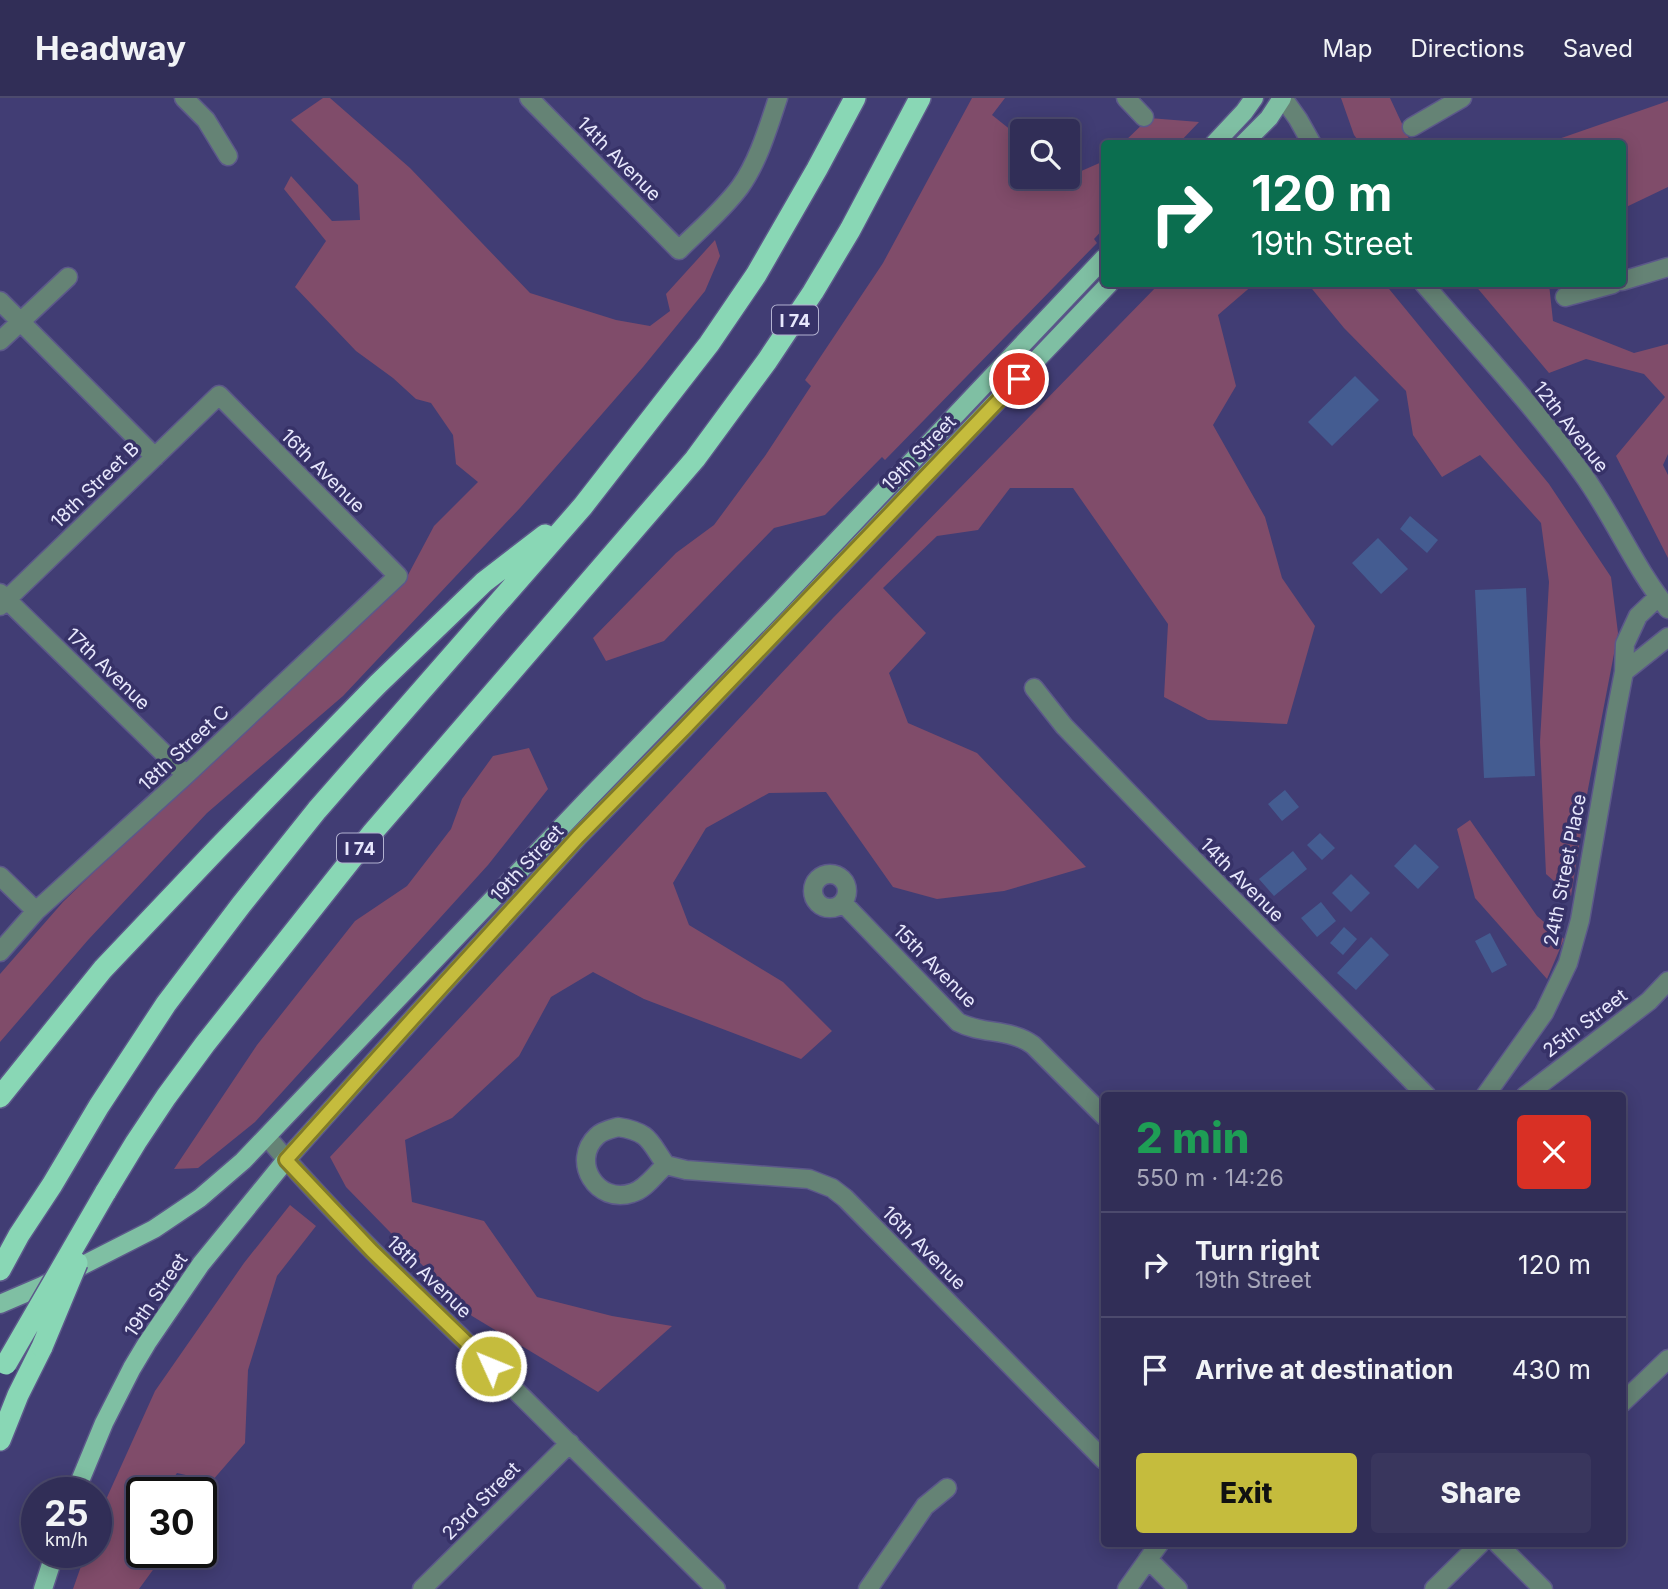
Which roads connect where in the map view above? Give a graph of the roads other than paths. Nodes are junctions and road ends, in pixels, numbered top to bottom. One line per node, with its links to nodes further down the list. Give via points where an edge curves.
1 (184, 98): 17 (street, via 206,120)
2 (529, 98): 3 (street, 14th Avenue, via 679,250 740,187)
3 (778, 98)
4 (855, 98): 31 (highway, via 756,275 702,354)
5 (920, 98): 52 (highway, I 74, via 813,292 695,459 373,832 197,1055)
6 (1126, 98): 11 (street)
7 (1254, 98): 14 (main road)
8 (1282, 98): 12 (street); 15 (main road)
9 (1294, 98): 12 (street)
10 (1462, 98): 13 (street)
11 (1144, 117)
12 (1298, 119): 16 (street)
13 (1412, 127)
14 (1218, 140)
15 (1248, 140)
16 (1310, 140)
17 (228, 156)
18 (1101, 261): 49 (main road, 19th Street)
19 (1668, 267): 21 (street)
20 (68, 277): 27 (street)
21 (1626, 280)
22 (1106, 287): 50 (main road, 19th Street, via 578,837)
23 (1427, 287): 34 (street, 12th Avenue, via 1561,444)
24 (1603, 287): 25 (street)
25 (1565, 298)
26 (0, 301): 27 (street)
27 (21, 322): 28 (street); 30 (street)
28 (0, 341)
29 (219, 394): 30 (street, 18th Street B); 32 (street, 16th Avenue)
30 (155, 457): 33 (street, 18th Street B)
31 (583, 506): 47 (highway, via 484,582 377,684 103,969); 53 (highway, via 317,810 241,905 166,1004)
32 (398, 576): 38 (street, 18th Street C)
33 (2, 600): 38 (street, 17th Avenue)
34 (1663, 603): 36 (street, 24th Street Place, via 1638,616 1625,644)
35 (1668, 637): 36 (street)
36 (1624, 672): 45 (street, 24th Street Place, via 1580,920 1568,963 1544,1013)
37 (1034, 688): 44 (street, 14th Avenue, via 1064,726)
38 (186, 775): 41 (street, 18th Street C)
39 (0, 876): 41 (street)
40 (843, 902): 48 (street, 15th Avenue, via 958,1022 1024,1038)
41 (36, 911): 42 (street, 18th Street C)
42 (0, 952)
43 (1668, 981): 46 (street, 25th Street, via 1649,1001)
44 (1423, 1092)
45 (1488, 1092)
46 (1529, 1092)
47 (0, 1097)
48 (1101, 1113)
49 (267, 1137): 50 (street, 18th Avenue); 54 (main road, 19th Street, via 225,1179 176,1216)
50 (286, 1160): 59 (street, 18th Avenue, via 372,1251); 61 (main road, 19th Street, via 201,1264 147,1343 104,1423)
51 (666, 1165): 51 (street, via 652,1142 618,1127 597,1136 588,1150 587,1175 598,1188 622,1195 647,1185); 60 (street, 16th Avenue, via 809,1179 832,1188)
52 (106, 1193): 56 (highway, I 74, bridge); 58 (highway, bridge)
53 (0, 1270)
54 (0, 1304)
55 (1668, 1359): 57 (street)
56 (3, 1370)
57 (1626, 1399)
58 (0, 1440)
59 (570, 1443): 68 (street, 23rd Street); 69 (street, 18th Avenue)
60 (1101, 1457)
61 (82, 1477)
62 (947, 1488): 70 (street, via 925,1506)
63 (1477, 1547): 73 (street)
64 (1501, 1547): 74 (street)
65 (1153, 1551): 71 (street); 72 (street)
66 (50, 1568): 67 (main road)
67 (43, 1589)
68 (422, 1589)
69 (716, 1589)
70 (867, 1589)
71 (1127, 1589)
72 (1178, 1589)
73 (1434, 1589)
74 (1543, 1589)

